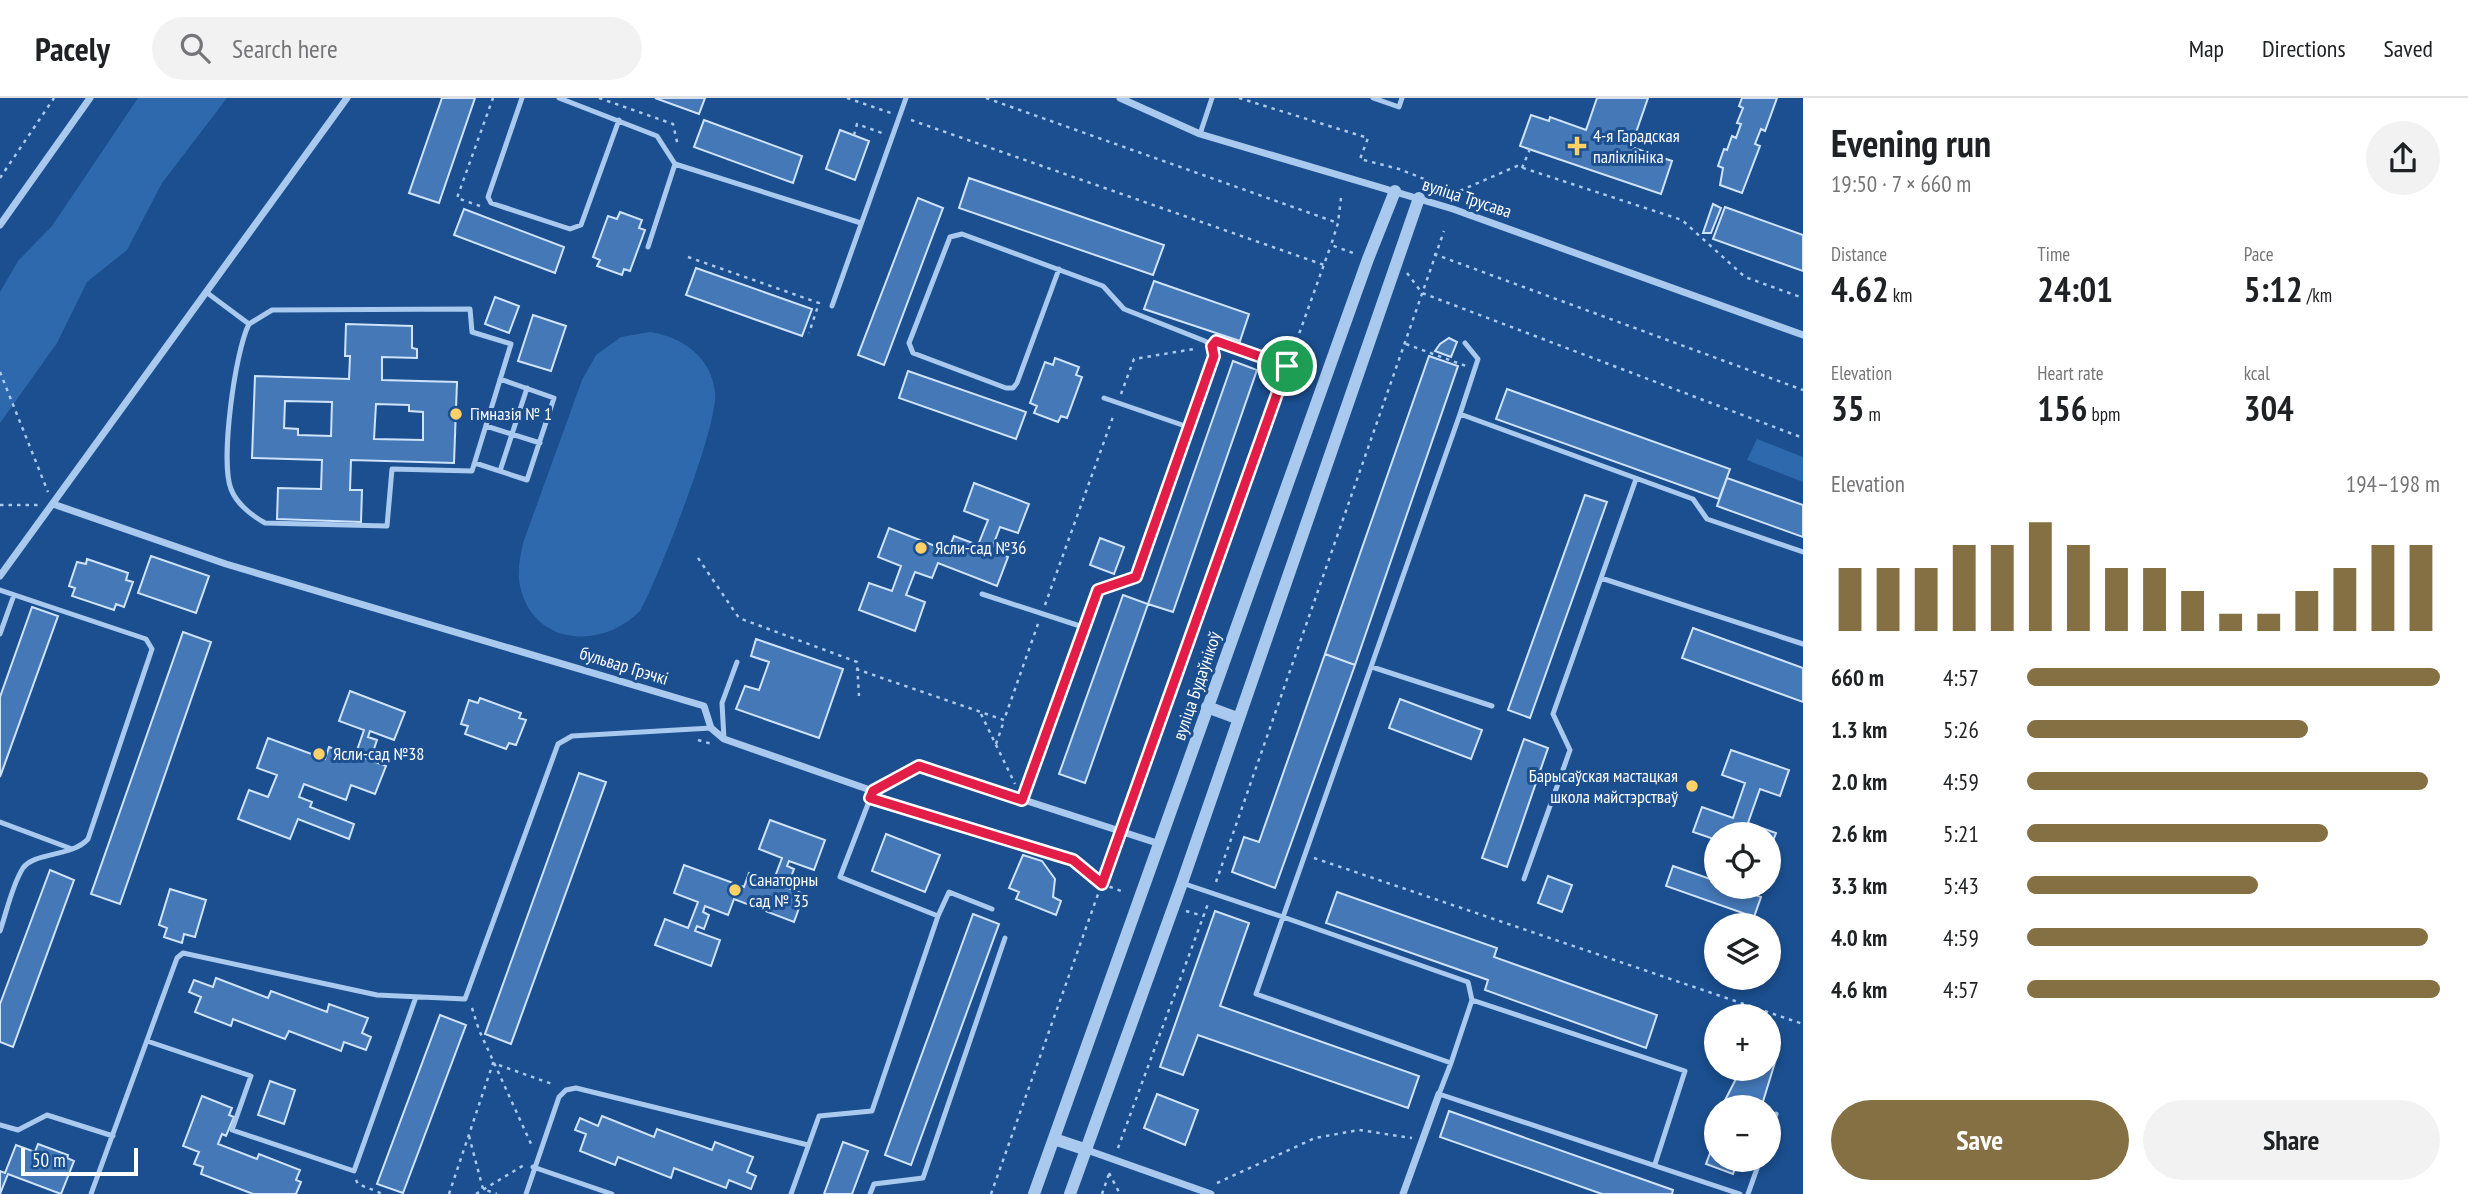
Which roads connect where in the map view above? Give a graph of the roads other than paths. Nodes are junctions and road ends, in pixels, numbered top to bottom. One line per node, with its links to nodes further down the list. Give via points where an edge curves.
1 (90, 98): 16 (street)
2 (347, 98): 19 (street)
3 (522, 98): 10 (lane, via 488,197 491,203 570,229 581,225)
4 (559, 98): 10 (lane)
5 (906, 98): 15 (lane)
6 (1120, 98): 11 (street, вуліца Трусава)
7 (1212, 98): 11 (lane)
8 (1373, 98): 9 (lane, via 1399,107)
9 (1402, 98)
10 (619, 120): 12 (lane, via 657,136)
11 (1200, 134): 13 (street, вуліца Трусава)
12 (675, 164): 15 (lane); 17 (lane)
13 (1395, 191): 14 (street, вуліца Трусава); 48 (street, вуліца Будаўнікоў)
14 (1419, 198): 22 (street, вуліца Трусава); 49 (street)
15 (861, 223): 20 (lane)
16 (0, 225)
17 (648, 247)
18 (1059, 269): 18 (lane, via 955,234 950,237 910,349 1013,388); 29 (lane, via 1103,286 1124,309 1212,346 1214,356)
19 (206, 292): 21 (lane); 35 (street)
20 (832, 306)
21 (249, 324): 24 (lane, via 272,310 470,309 472,332 511,344); 32 (lane, via 241,340 228,443 230,489 248,513 265,523 387,526 392,469 472,471)
22 (1803, 335)
23 (1465, 343): 27 (lane, via 1478,359)
24 (500, 379): 25 (lane); 28 (lane)
25 (527, 388): 30 (lane); 31 (lane, via 554,398)
26 (1104, 398): 29 (lane)
27 (1460, 414): 34 (lane); 46 (lane)
28 (486, 426): 30 (lane); 32 (lane)
29 (1188, 427): 42 (lane, via 1136,577 1098,590)
30 (513, 433): 31 (lane); 33 (lane)
31 (540, 443): 33 (lane, via 527,480)
32 (475, 463): 33 (lane)
33 (500, 471)
34 (1636, 479): 36 (lane, via 1693,499 1707,519); 38 (lane)
35 (53, 504): 37 (street); 50 (street, бульвар Грэчкі, via 226,564 705,706)
36 (1803, 552)
37 (0, 576)
38 (1601, 578): 44 (lane); 57 (lane, via 1553,715 1570,750)
39 (0, 590): 41 (lane)
40 (982, 594): 42 (lane)
41 (15, 595): 43 (lane); 56 (lane, via 151,643 88,839)
42 (1083, 627): 53 (lane)
43 (0, 634)
44 (1803, 644)
45 (737, 662): 51 (lane, via 722,703)
46 (1372, 667): 47 (lane); 61 (lane)
47 (1492, 706)
48 (1207, 707): 49 (street); 55 (street, вуліца Будаўнікоў)
49 (1237, 718): 58 (street)
50 (711, 728): 51 (street, бульвар Грэчкі); 64 (lane, via 572,736 558,744 468,995 458,1000)
51 (724, 739): 52 (street, бульвар Грэчкі)
52 (871, 795): 53 (street, via 919,766); 60 (lane, via 840,877)
53 (1022, 800): 55 (street)
54 (0, 822): 56 (lane)
55 (1161, 845): 71 (street, вуліца Будаўнікоў)
56 (75, 850): 62 (lane, via 24,867)
57 (1524, 879)
58 (1182, 883): 61 (lane); 73 (street)
59 (992, 908): 60 (lane, via 949,892)
60 (938, 916): 72 (lane, via 872,1111 819,1116)
61 (1283, 917): 65 (lane, via 1468,982); 67 (lane, via 1256,994)
62 (0, 931)
63 (1005, 938): 81 (lane, via 923,1178 874,1184)
64 (416, 997): 66 (lane, via 377,995 183,953 177,958); 66 (lane, via 354,1171 232,1130 251,1076)
65 (1472, 1000): 67 (lane); 74 (lane, via 1685,1071)
66 (147, 1041): 70 (lane)
67 (1451, 1063): 68 (lane)
68 (1439, 1094): 74 (lane); 85 (street)
69 (0, 1125): 70 (lane, via 18,1130 47,1115)
70 (113, 1136): 77 (lane)
71 (1054, 1139): 73 (street); 82 (street, вуліца Будаўнікоў)
72 (808, 1145): 75 (lane, via 576,1088 559,1097); 80 (lane)
73 (1087, 1150): 83 (street); 84 (street)
74 (1655, 1164): 86 (lane)
75 (533, 1167): 78 (lane); 79 (lane)
76 (1756, 1172): 87 (lane)
77 (91, 1194)
78 (526, 1194)
79 (612, 1194)
80 (791, 1194)
81 (870, 1194)
82 (1034, 1194)
83 (1070, 1194)
84 (1211, 1194)
85 (1403, 1194)
86 (1740, 1194)
87 (1748, 1194)

